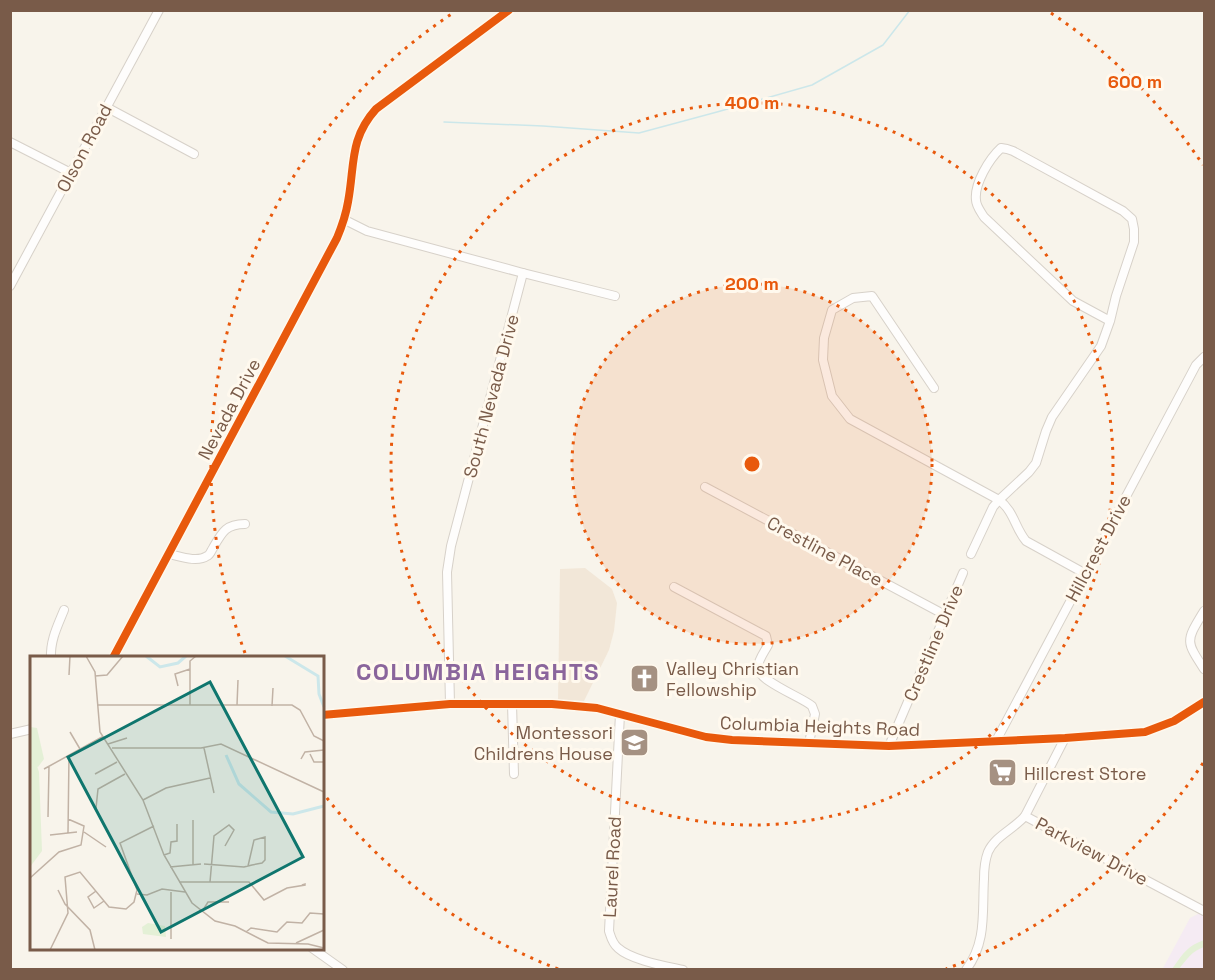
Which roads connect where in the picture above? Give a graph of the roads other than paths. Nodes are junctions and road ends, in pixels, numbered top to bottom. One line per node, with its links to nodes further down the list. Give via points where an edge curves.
1 (159, 10): 3 (street, Olson Road)
2 (509, 10): 7 (street, Nevada Drive, via 368,118 354,148)
3 (106, 107): 5 (street); 6 (street, Olson Road)
4 (10, 142): 6 (street)
5 (194, 154)
6 (71, 173): 9 (street, Olson Road)
7 (345, 220): 8 (street, via 367,231); 17 (street, Nevada Drive)
8 (523, 273): 10 (street); 29 (street, South Nevada Drive, via 451,546 447,572)
9 (10, 286)
10 (615, 296)
11 (1110, 321): 11 (street, via 1134,242 1132,219 1007,148 1000,148 976,190 976,202 984,217 1073,301); 15 (street, via 1101,346 1052,417 1036,463)
12 (1204, 357): 20 (street, Hillcrest Drive, via 1196,365)
13 (934, 388): 15 (street, via 872,296 853,298 832,310 823,360 832,396 850,420)
14 (705, 487): 24 (street, Crestline Place)
15 (999, 500): 18 (street); 20 (street, via 1012,514 1026,541)
16 (245, 525): 17 (street, via 233,524 225,530 209,556 200,559)
17 (169, 554): 26 (street, Nevada Drive)
18 (971, 554)
19 (963, 573): 24 (street, Crestline Drive)
20 (1084, 573): 36 (street, Hillcrest Drive)
21 (674, 587): 37 (street, via 766,636 768,645 759,673 812,706)
22 (64, 610): 25 (street, via 54,633)
23 (1204, 611): 27 (street, via 1190,641)
24 (945, 615): 38 (street, Crestline Drive)
25 (51, 656)
26 (114, 656)
27 (1204, 669)
28 (1204, 702): 35 (street, Columbia Heights Road, via 1174,721 1145,732)
29 (450, 704): 30 (street, Columbia Heights Road); 32 (street, Columbia Heights Road)
30 (512, 704): 31 (street, Columbia Heights Road, via 581,706); 39 (street)
31 (620, 714): 37 (street, Columbia Heights Road, via 706,737); 44 (street, Laurel Road, via 611,940 626,954)
32 (324, 715)
33 (30, 729): 34 (street)
34 (10, 734)
35 (1065, 738): 36 (street, Columbia Heights Road); 40 (street, Parkview Drive)
36 (996, 741): 38 (street, Columbia Heights Road)
37 (809, 743): 38 (street, Columbia Heights Road)
38 (890, 746)
39 (514, 774)
40 (1025, 816): 41 (street, Parkview Drive); 45 (street, via 988,853 981,938)
41 (1204, 910)
42 (315, 950): 43 (street)
43 (343, 969)
44 (683, 969)
45 (966, 969)

